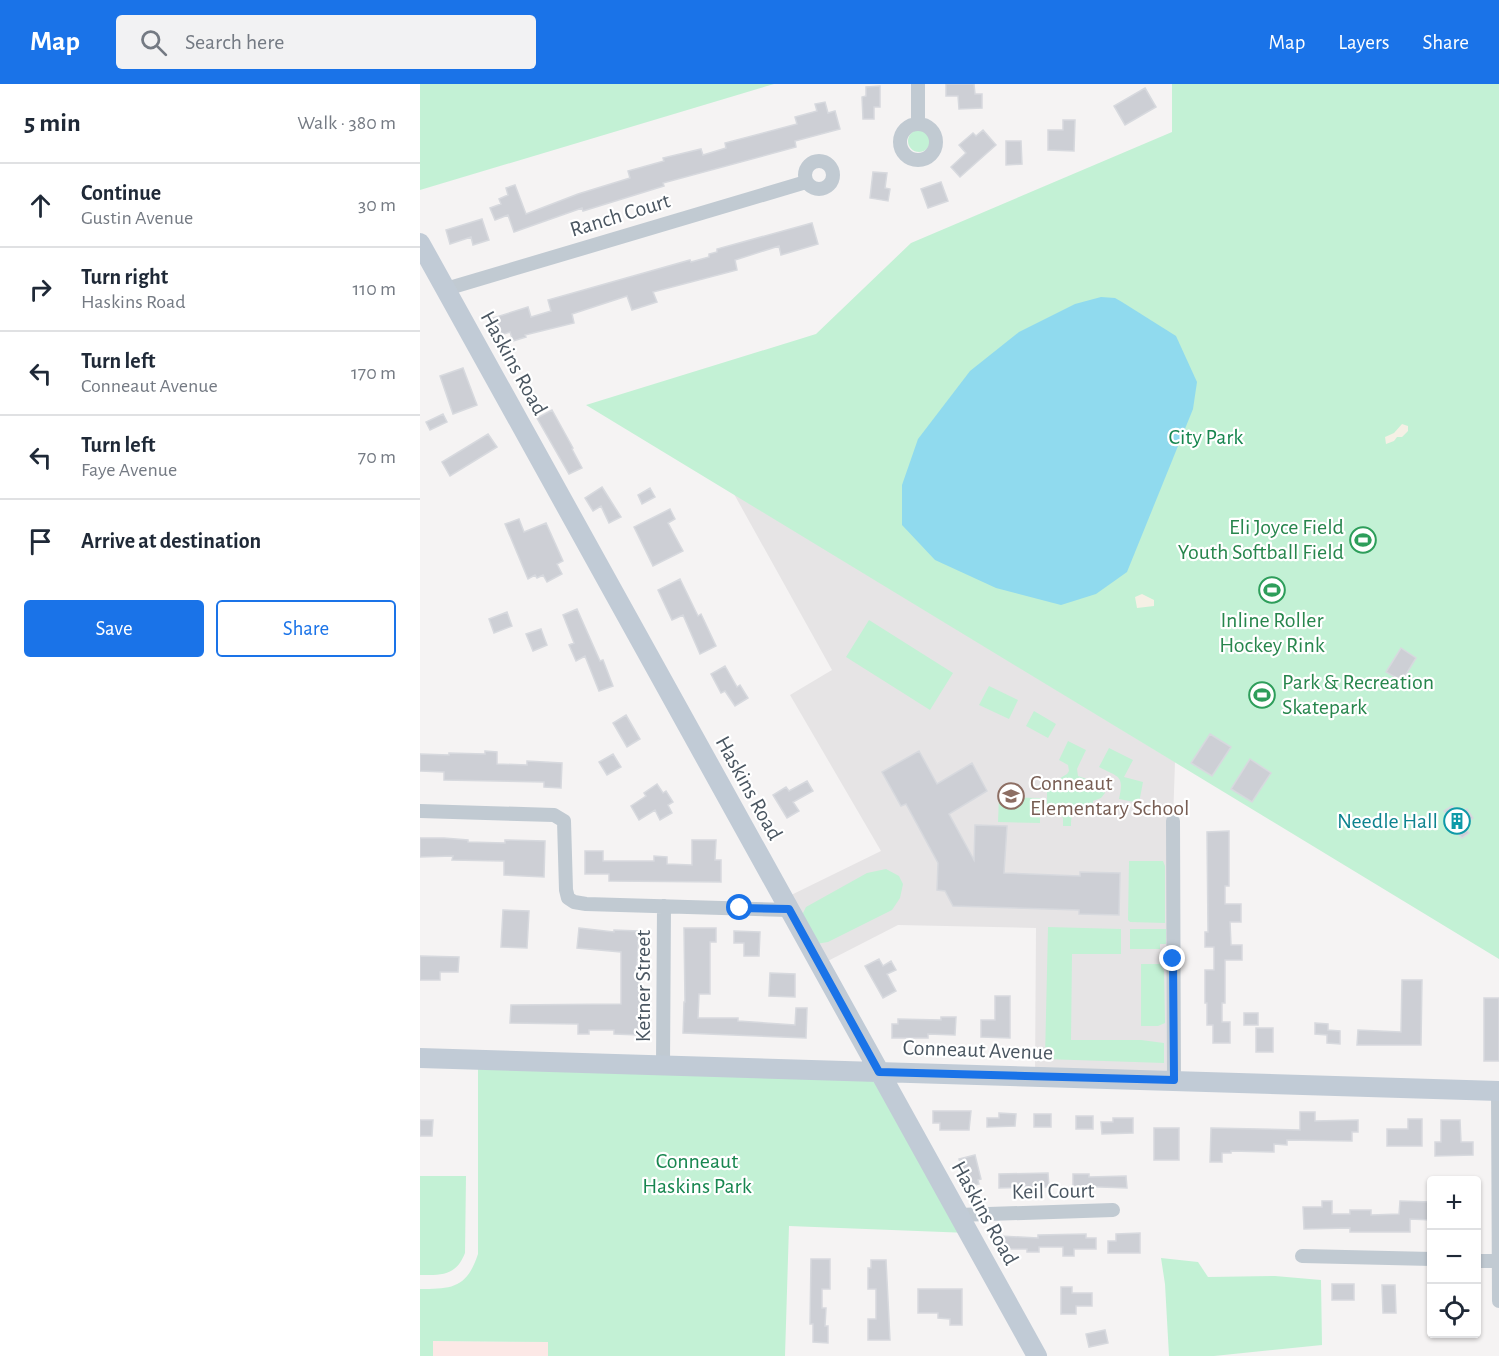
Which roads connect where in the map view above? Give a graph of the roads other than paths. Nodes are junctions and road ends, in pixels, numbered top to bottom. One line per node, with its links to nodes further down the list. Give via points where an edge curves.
1 (918, 84): 2 (street)
2 (918, 123)
3 (806, 182): 5 (street, Ranch Court)
4 (420, 243): 5 (main road, Haskins Road)
5 (446, 289): 9 (main road, Haskins Road)
6 (420, 811): 8 (street, via 554,815 564,821 568,898 586,904)
7 (1173, 821): 13 (street)
8 (664, 906): 9 (street); 11 (street, Ketner Street)
9 (789, 909): 12 (main road, Haskins Road)
10 (420, 1058): 11 (main road, Conneaut Avenue)
11 (663, 1065): 12 (main road, Conneaut Avenue)
12 (879, 1072): 13 (main road, Conneaut Avenue); 16 (main road, Haskins Road)
13 (1174, 1080): 14 (main road, Conneaut Avenue)
14 (1498, 1091): 20 (street)
15 (1113, 1210): 16 (street, Keil Court)
16 (958, 1215): 22 (main road, Haskins Road)
17 (1302, 1256): 18 (street)
18 (1427, 1260)
19 (1481, 1261): 20 (street)
20 (1499, 1261): 21 (street)
21 (1499, 1301)
22 (1037, 1356)

